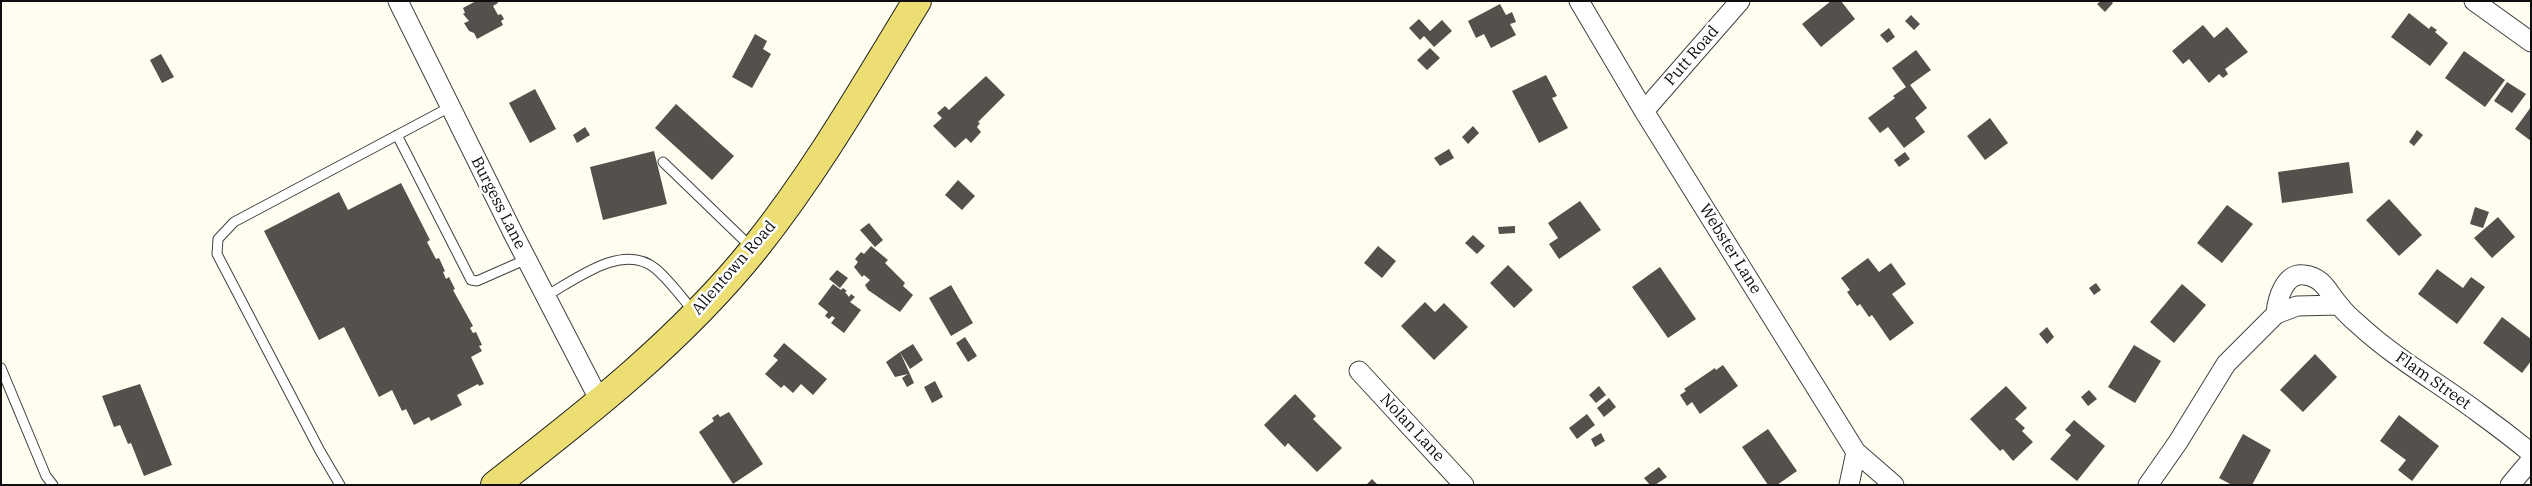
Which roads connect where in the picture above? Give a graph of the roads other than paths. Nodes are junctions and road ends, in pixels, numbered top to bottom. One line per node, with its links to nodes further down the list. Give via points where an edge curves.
1 (398, 1): 7 (street, Burgess Lane)
2 (917, 1): 11 (main road, Allentown Road, via 842,127)
3 (1579, 1): 8 (street, Webster Lane)
4 (1740, 1): 8 (street, Putt Road)
5 (2474, 1): 6 (street)
6 (2531, 42)
7 (450, 107): 9 (lane); 12 (street, Burgess Lane)
8 (1644, 111): 20 (street, Webster Lane)
9 (397, 135): 12 (lane, via 471,280 477,281); 24 (lane, via 234,222 218,239 217,254)
10 (664, 162): 11 (lane)
11 (754, 249): 15 (main road, Allentown Road)
12 (526, 259): 13 (street, Burgess Lane)
13 (546, 296): 15 (lane, via 599,266 636,259 655,268); 19 (street, Burgess Lane)
14 (2339, 305): 16 (street, via 2297,306); 16 (street, Flam Street, via 2323,282 2301,274 2283,288); 21 (street, Flam Street, via 2390,351 2479,412)
15 (695, 313): 19 (main road, Allentown Road)
16 (2276, 314): 29 (street, via 2226,364)
17 (1, 368): 23 (lane)
18 (1359, 371): 26 (street, Nolan Lane)
19 (601, 403): 25 (main road, Allentown Road)
20 (1856, 452): 27 (street); 28 (street, Webster Lane)
21 (2531, 453)
22 (2531, 460): 30 (street)
23 (52, 485)
24 (340, 485)
25 (495, 485)
26 (1464, 485)
27 (1849, 485)
28 (1894, 485)
29 (2148, 485)
30 (2510, 485)

